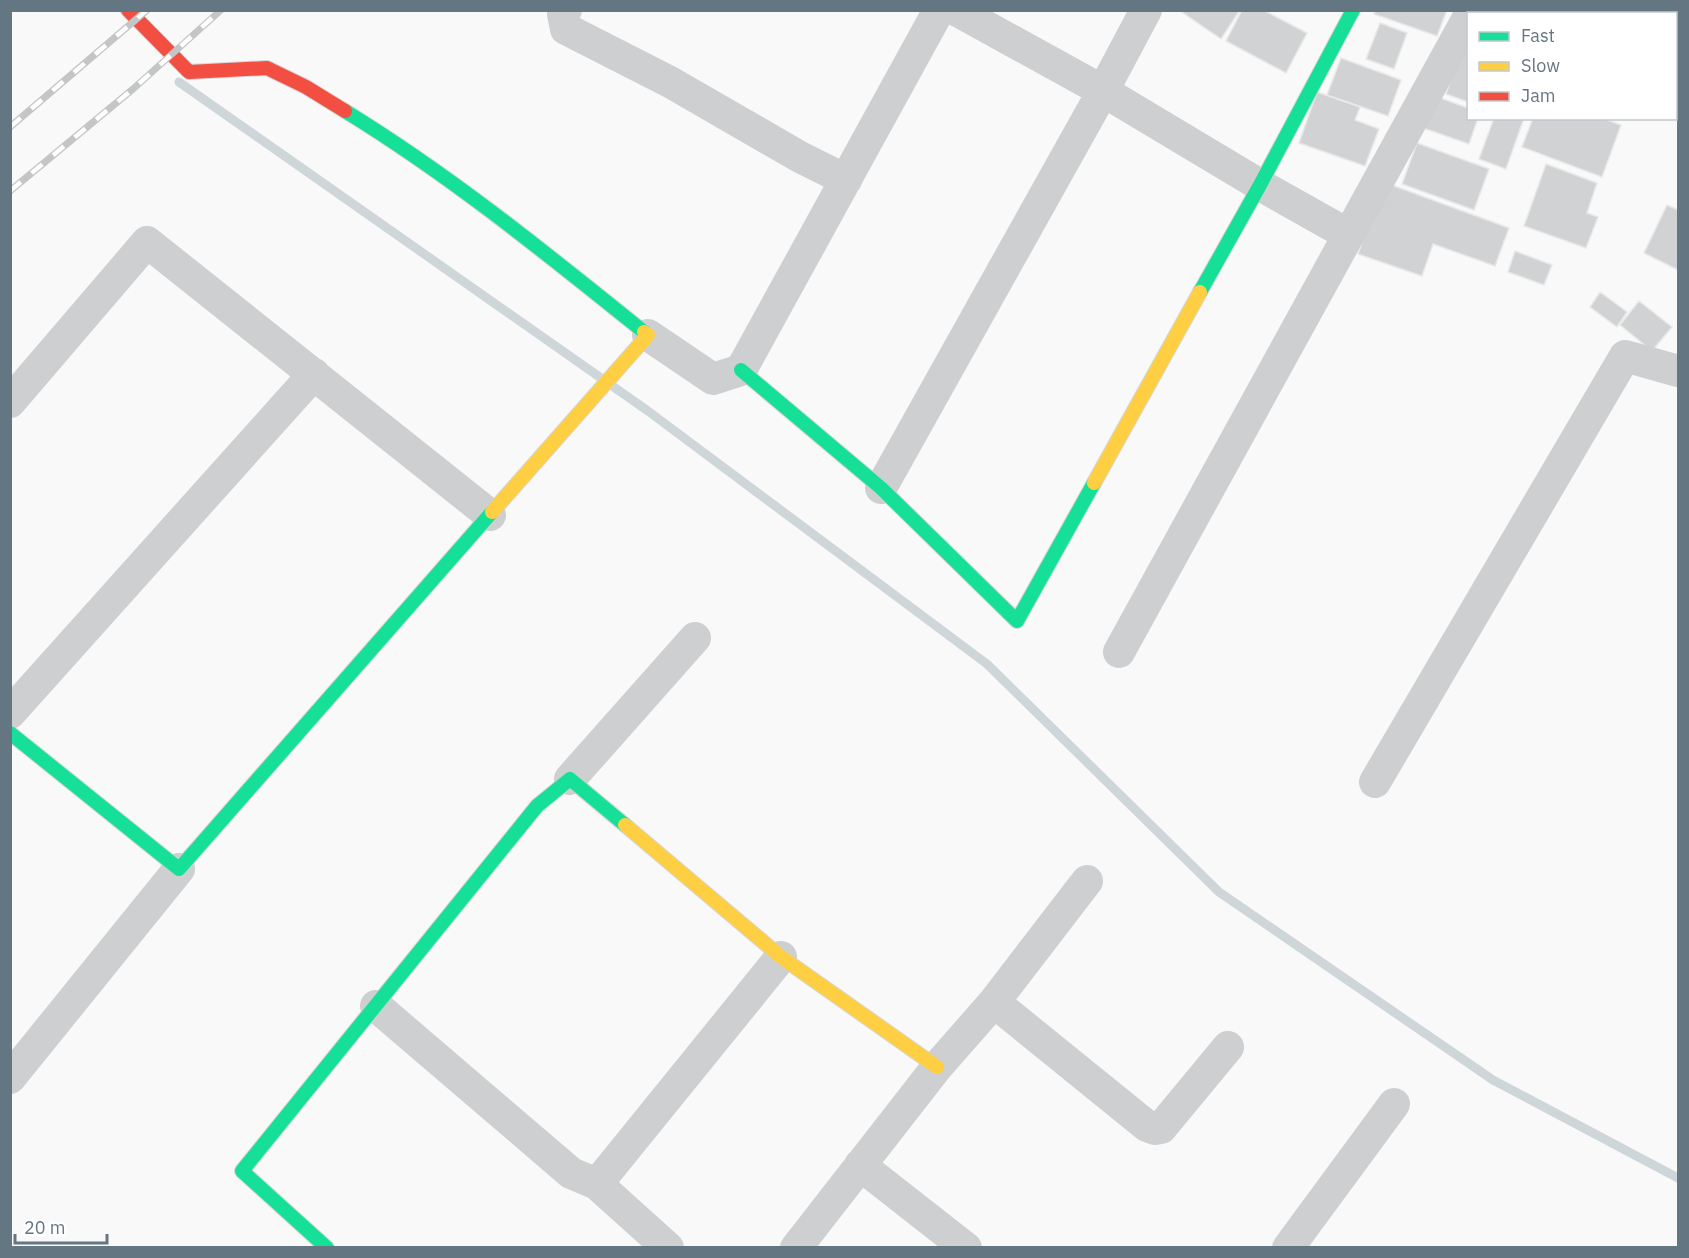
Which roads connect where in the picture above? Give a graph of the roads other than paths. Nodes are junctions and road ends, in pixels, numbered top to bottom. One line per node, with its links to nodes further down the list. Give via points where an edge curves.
1 (128, 10): 12 (street, via 189,72 267,68 383,134 489,208)
2 (566, 10): 9 (street, via 563,14 567,29)
3 (939, 10): 9 (street)
4 (956, 10): 8 (street)
5 (1146, 10): 8 (street)
6 (1353, 10): 10 (street)
7 (1467, 20): 11 (street)
8 (1103, 92): 10 (street); 17 (street)
9 (846, 180): 13 (street)
10 (1260, 185): 11 (street); 17 (street, via 1017,621)
11 (1349, 235): 20 (street)
12 (648, 335): 13 (street, via 713,379); 18 (street)
13 (741, 370): 17 (street)
14 (1678, 371): 24 (street, via 1625,356)
15 (314, 374): 16 (street, via 147,242); 18 (street); 21 (street)
16 (10, 402)
17 (881, 488)
18 (490, 515): 25 (street)
19 (696, 638): 23 (street)
20 (1119, 652)
21 (10, 714)
22 (10, 733): 25 (street)
23 (570, 779): 27 (street); 29 (street, via 537,806)
24 (1375, 782)
25 (179, 869): 32 (street)
26 (1088, 881): 28 (street)
27 (781, 957): 31 (street); 35 (street)
28 (993, 1002): 30 (street, via 1146,1126 1155,1129 1161,1128); 31 (street)
29 (376, 1006): 35 (street, via 571,1173); 36 (street, via 242,1171)
30 (1228, 1047)
31 (937, 1066): 34 (street)
32 (10, 1078)
33 (1394, 1104): 40 (street)
34 (860, 1165): 38 (street); 39 (street)
35 (597, 1184): 37 (street)
36 (327, 1248)
37 (668, 1248)
38 (796, 1248)
39 (966, 1248)
40 (1288, 1248)

